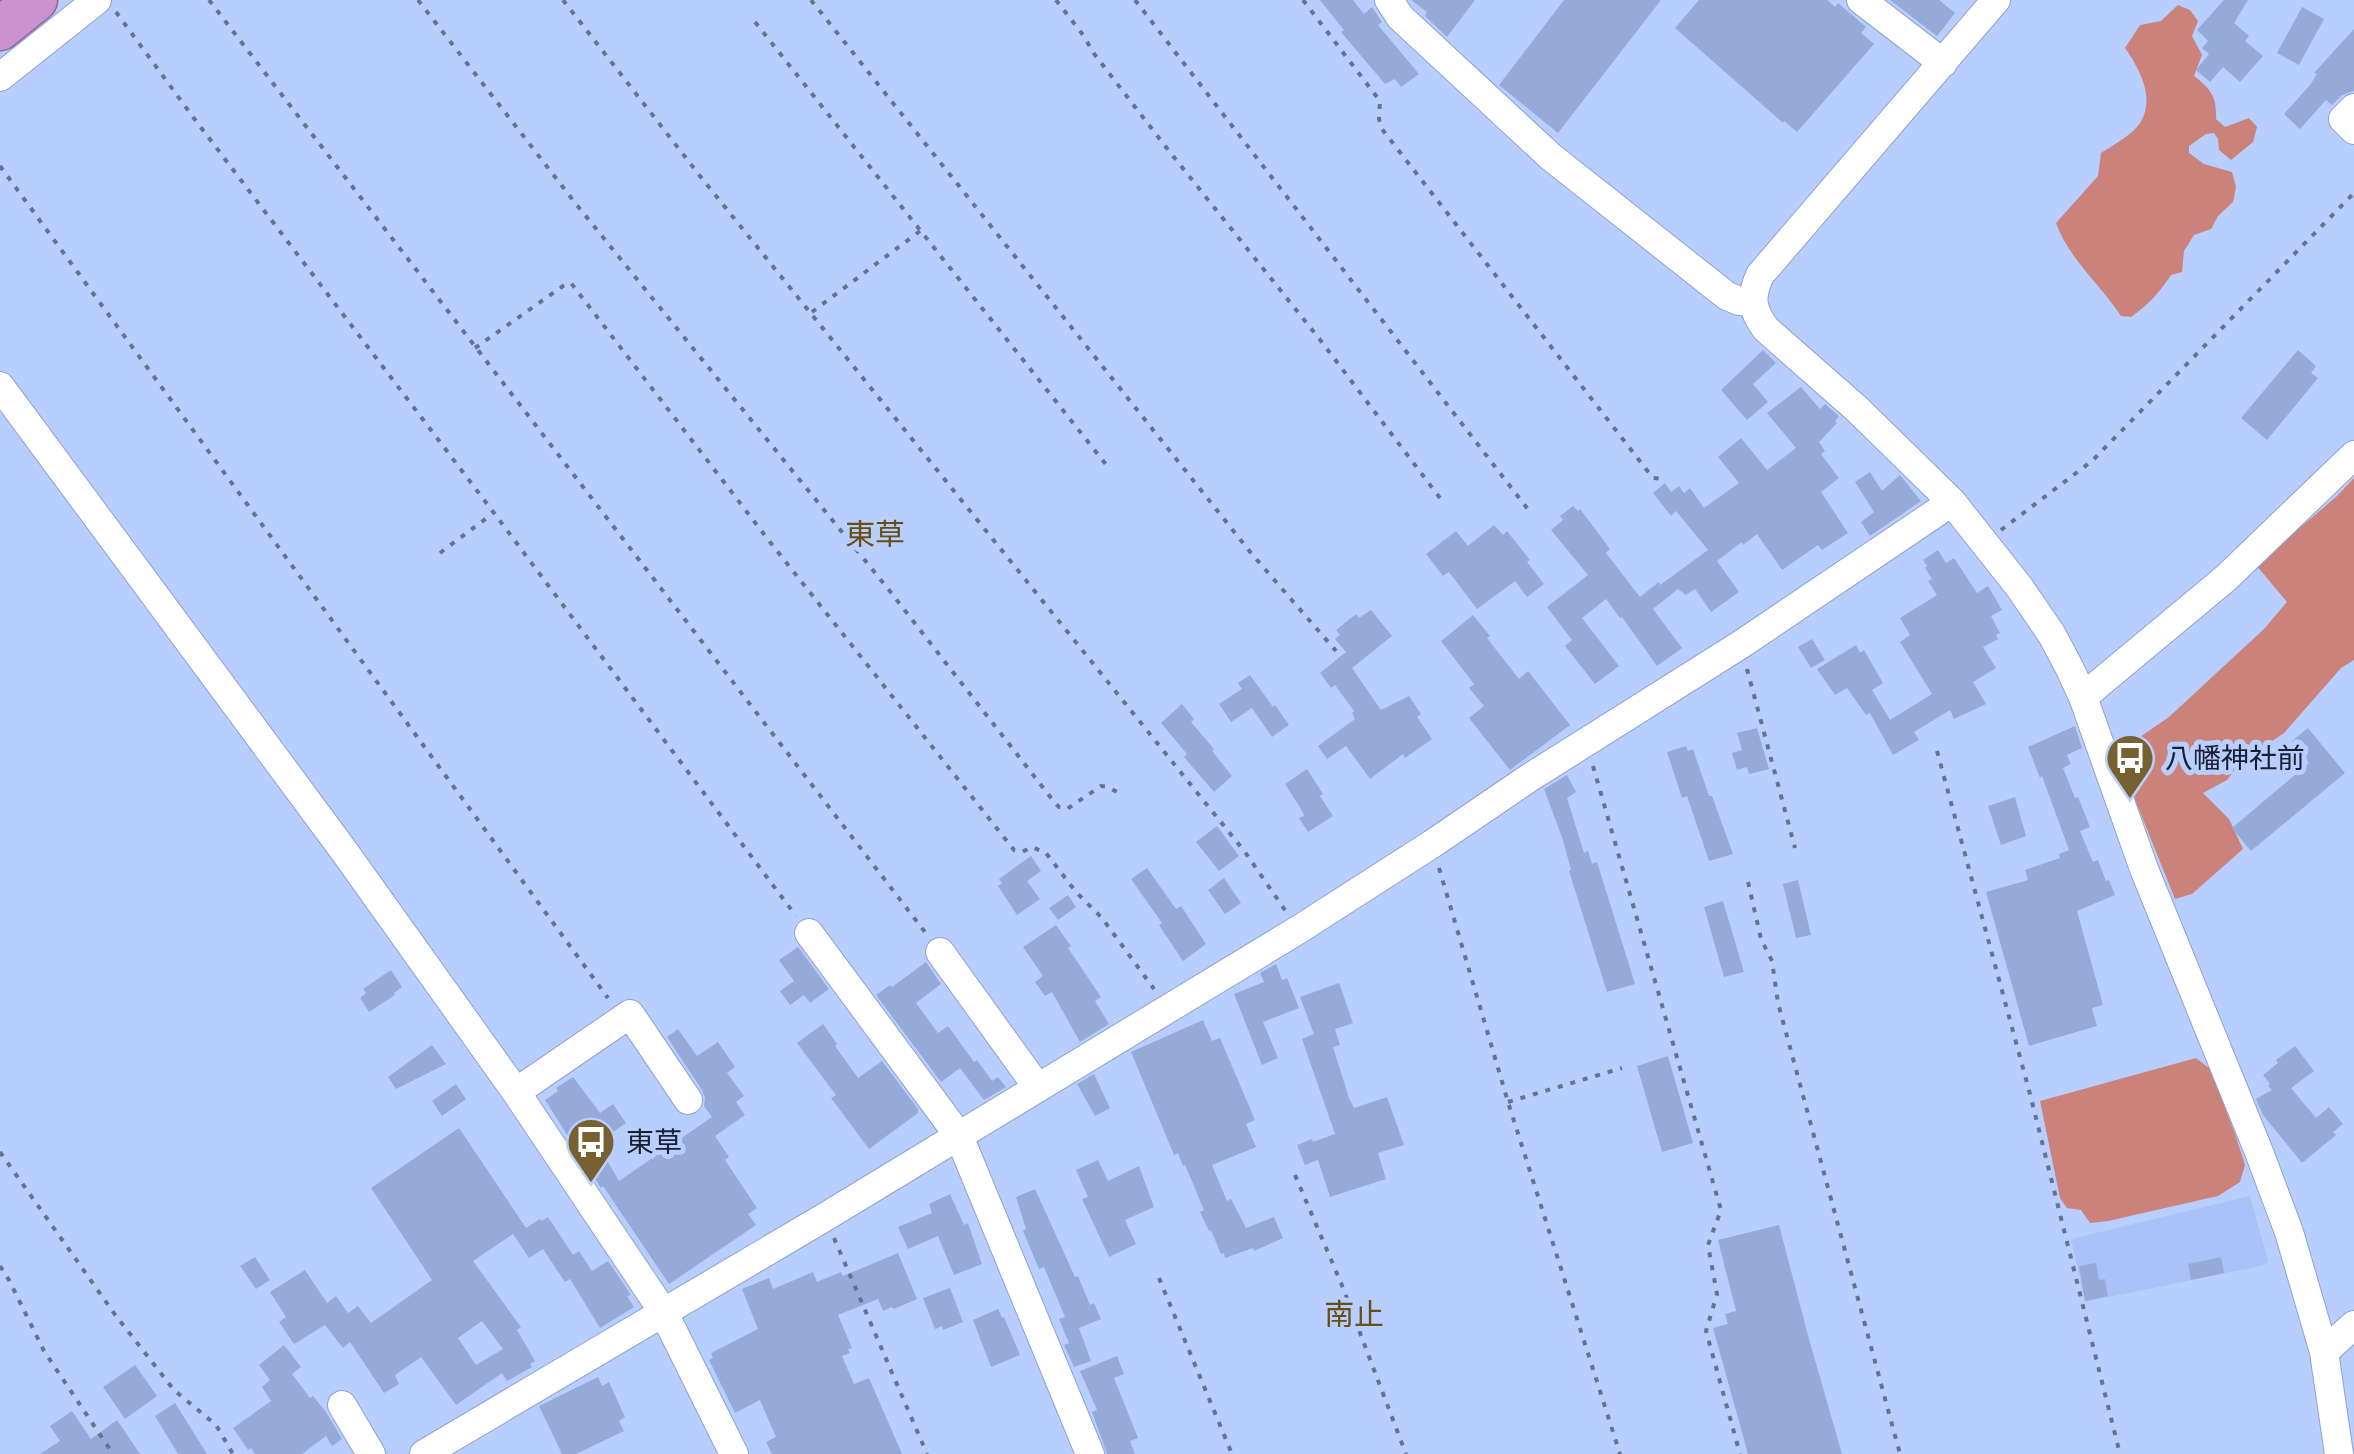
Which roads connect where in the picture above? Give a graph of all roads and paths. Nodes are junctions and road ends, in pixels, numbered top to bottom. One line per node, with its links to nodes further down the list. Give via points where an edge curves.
1 (36, 0): 15 (highway)
2 (96, 0): 17 (street)
3 (108, 0): 33 (path)
4 (209, 0): 25 (path)
5 (418, 0): 41 (path, via 1055,802 1066,809 1101,786)
6 (564, 0): 24 (path)
7 (810, 0): 37 (path, via 1226,523)
8 (1056, 0): 30 (path)
9 (1135, 0): 32 (path)
10 (1303, 0): 29 (path, via 1380,101 1382,129 1653,478)
11 (1389, 0): 23 (street, via 1400,18 1551,157 1726,296)
12 (1861, 0): 16 (street)
13 (1993, 1): 16 (street)
14 (756, 22): 22 (path)
15 (0, 29)
16 (1942, 63): 23 (street, via 1760,274)
17 (0, 77)
18 (2354, 108): 19 (street, via 2344,119)
19 (2354, 130)
20 (0, 166): 49 (path)
21 (2354, 193): 34 (path, via 2092,461)
22 (920, 231): 24 (path); 28 (path)
23 (1753, 303): 31 (street, via 1766,329)
24 (811, 313): 45 (path, via 1235,840)
25 (475, 348): 47 (path); 48 (path, via 570,283 1014,850 1032,846 1046,853)
26 (0, 386): 52 (street)
27 (2354, 455): 38 (street, via 2226,578)
28 (1108, 467)
29 (1666, 479)
30 (1443, 502)
31 (1952, 502): 34 (street); 36 (street)
32 (1530, 512)
33 (494, 513): 35 (path); 46 (path)
34 (1985, 542): 38 (street, via 2052,635)
35 (440, 553)
36 (1740, 645): 39 (street); 43 (path)
37 (1336, 651)
38 (2082, 697): 63 (street, via 2289,1232)
39 (1586, 742): 42 (street); 75 (path, via 1721,1210 1708,1245 1716,1294 1706,1331)
40 (1938, 751): 77 (path)
41 (1117, 792)
42 (1432, 844): 45 (street); 54 (path)
43 (1795, 848)
44 (1748, 882): 76 (path)
45 (1298, 930): 48 (street)
46 (809, 934): 55 (street)
47 (940, 952): 51 (street)
48 (1168, 1008): 51 (street)
49 (623, 1018): 52 (street); 53 (street, via 630,1014)
50 (1622, 1068): 54 (path)
51 (1038, 1088): 55 (street)
52 (516, 1092): 61 (street)
53 (688, 1100)
54 (1508, 1102): 74 (path)
55 (959, 1136): 58 (street); 71 (street)
56 (0, 1152): 66 (path, via 116,1316 174,1390 216,1425)
57 (1295, 1175): 73 (path)
58 (825, 1217): 61 (street); 70 (path)
59 (0, 1266): 65 (path, via 44,1351)
60 (1159, 1278): 72 (path)
61 (664, 1313): 68 (street); 69 (street)
62 (2354, 1325): 63 (street)
63 (2324, 1352): 78 (street)
64 (342, 1405): 67 (street)
65 (114, 1454)
66 (233, 1454)
67 (372, 1454)
68 (424, 1454)
69 (734, 1454)
70 (927, 1454)
71 (1090, 1454)
72 (1232, 1454)
73 (1406, 1454)
74 (1620, 1454)
75 (1740, 1454)
76 (1900, 1454)
77 (2120, 1454)
78 (2339, 1454)

